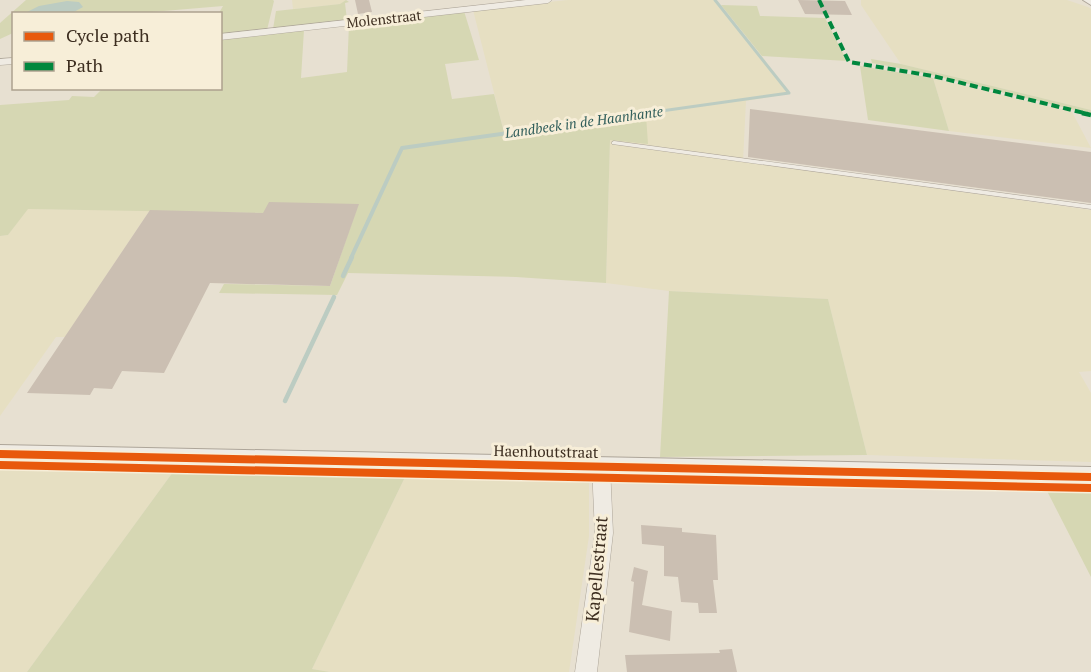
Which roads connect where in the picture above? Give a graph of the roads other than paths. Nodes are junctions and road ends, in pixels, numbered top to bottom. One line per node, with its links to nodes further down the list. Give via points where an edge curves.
1 (548, 0): 2 (street, Molenstraat)
2 (222, 37)
3 (614, 143): 4 (lane)
4 (1091, 207)
5 (0, 454): 6 (street, Haenhoutstraat)
6 (601, 466): 7 (street, Haenhoutstraat); 8 (street, Kapellestraat, via 604,533)
7 (1091, 477)
8 (586, 672)

